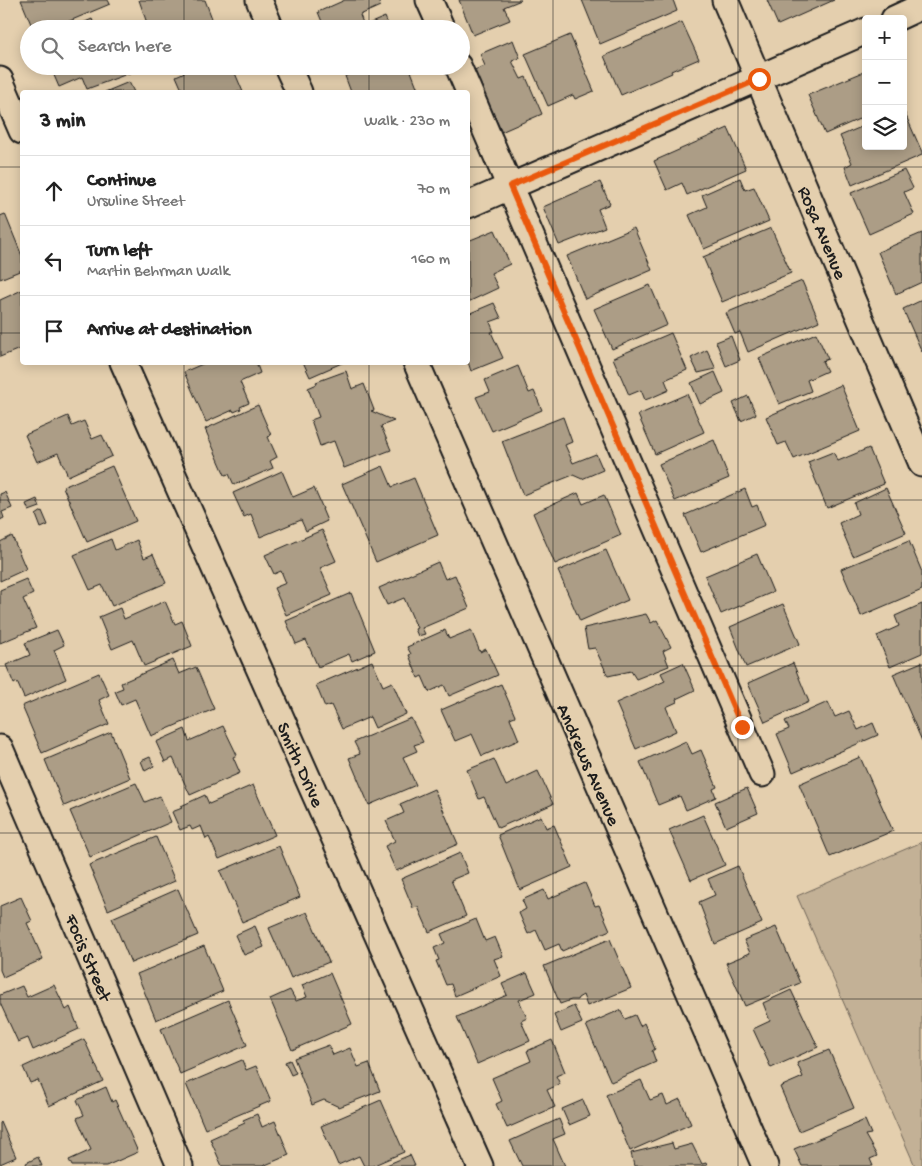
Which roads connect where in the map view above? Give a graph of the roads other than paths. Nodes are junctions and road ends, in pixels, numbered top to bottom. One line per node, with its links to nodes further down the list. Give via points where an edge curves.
1 (258, 0): 6 (street)
2 (429, 0): 7 (street)
3 (725, 0): 11 (street, Rosa Avenue)
4 (922, 6): 5 (street)
5 (903, 15)
6 (267, 20)
7 (438, 20)
8 (862, 33): 11 (street)
9 (291, 75): 13 (street)
10 (462, 75): 14 (street)
11 (759, 79): 17 (street); 21 (street, Rosa Avenue)
12 (0, 80): 16 (street)
13 (297, 90)
14 (468, 90)
15 (470, 94): 17 (street)
16 (20, 127)
17 (510, 186): 18 (street); 23 (street)
18 (470, 204)
19 (124, 365): 25 (street, Smith Drive)
20 (417, 365): 26 (street, Andrews Avenue)
21 (922, 464)
22 (0, 748): 24 (street, Focis Street)
23 (762, 774)
24 (180, 1166)
25 (480, 1166)
26 (765, 1166)

